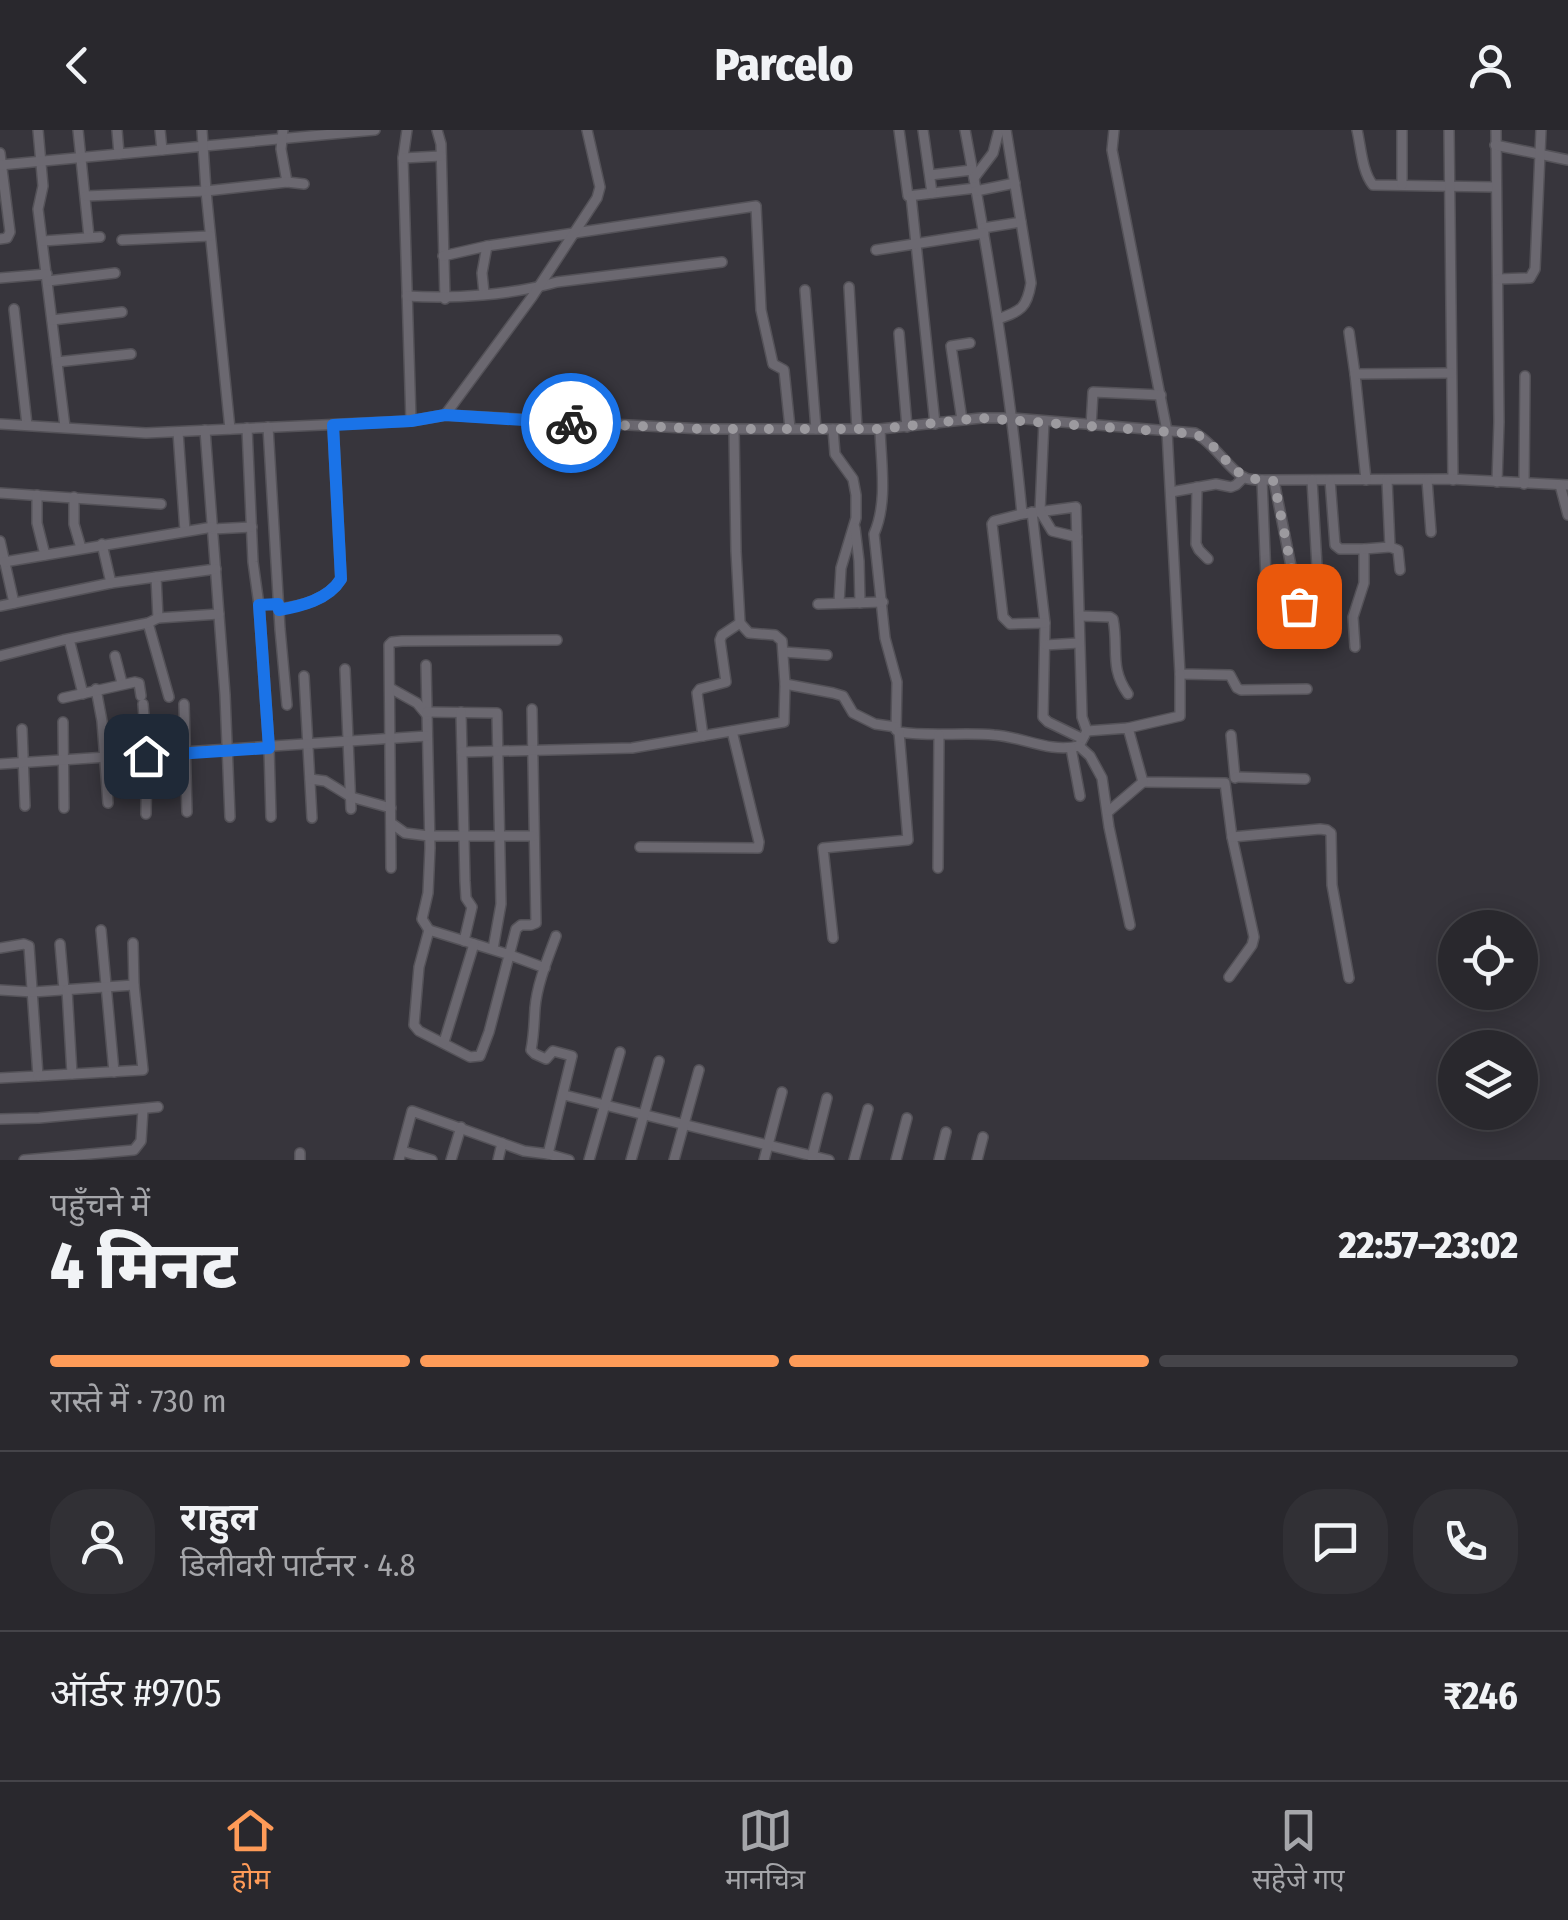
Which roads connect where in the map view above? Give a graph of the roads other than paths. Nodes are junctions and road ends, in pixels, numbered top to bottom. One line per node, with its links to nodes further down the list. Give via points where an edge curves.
1 (38, 130): 34 (street)
2 (78, 130): 30 (street)
3 (117, 130): 28 (street)
4 (160, 130): 26 (street)
5 (202, 130): 25 (street)
6 (367, 130): 7 (street); 21 (street)
7 (375, 130)
8 (407, 130): 32 (street)
9 (437, 130): 31 (street)
10 (587, 130): 50 (street, via 600,186)
11 (900, 130): 47 (street)
12 (923, 130): 36 (street)
13 (965, 130): 38 (street)
14 (1002, 130): 38 (street); 39 (street)
15 (1114, 130): 82 (street, via 1112,150)
16 (1357, 130): 41 (street, via 1369,181)
17 (1402, 130): 41 (street)
18 (1448, 130): 42 (street)
19 (1496, 130): 24 (street)
20 (1542, 130): 29 (street)
21 (327, 132): 22 (street)
22 (283, 134): 23 (street); 37 (street)
23 (244, 136): 25 (street)
24 (1495, 145): 29 (street); 43 (street)
25 (204, 146): 26 (street); 44 (street)
26 (162, 150): 28 (street)
27 (0, 153): 35 (street)
28 (119, 154): 30 (street)
29 (1540, 155): 33 (street); 63 (street, via 1533,275)
30 (82, 156): 34 (street); 46 (street)
31 (441, 156): 32 (street); 58 (street)
32 (403, 158): 68 (street)
33 (1568, 160)
34 (42, 161): 35 (street); 54 (street)
35 (1, 165): 52 (street, via 10,235)
36 (930, 175): 38 (street); 45 (street)
37 (287, 182): 40 (street); 44 (street)
38 (975, 182): 39 (street); 45 (street); 49 (street)
39 (1015, 183): 48 (street)
40 (304, 184)
41 (1402, 185): 42 (street)
42 (1449, 185): 43 (street); 79 (street)
43 (1496, 187): 63 (street)
44 (206, 191): 46 (street); 51 (street)
45 (932, 194): 47 (street)
46 (86, 196): 54 (street, via 95,237)
47 (910, 196): 55 (street)
48 (1022, 222): 49 (street); 72 (street, via 1030,290 1022,308)
49 (984, 230): 55 (street); 72 (street)
50 (574, 233): 56 (street); 64 (street); 98 (street, via 756,206 761,310 773,364 784,370)
51 (210, 236): 53 (street); 100 (street)
52 (0, 240)
53 (122, 240)
54 (43, 241): 62 (street)
55 (915, 242): 57 (street); 89 (street)
56 (487, 246): 58 (street); 67 (street)
57 (876, 250)
58 (443, 256): 69 (street)
59 (722, 262): 64 (street)
60 (115, 274): 62 (street)
61 (0, 278): 62 (street)
62 (47, 278): 73 (street)
63 (1498, 279): 115 (street)
64 (538, 287): 67 (street); 83 (street)
65 (849, 288): 102 (street)
66 (805, 290): 99 (street)
67 (484, 293): 69 (street)
68 (407, 296): 69 (street); 86 (street)
69 (445, 299)
70 (14, 310): 90 (street)
71 (122, 312): 73 (street)
72 (998, 319): 84 (street)
73 (52, 320): 78 (street)
74 (899, 332): 93 (street)
75 (1349, 332): 80 (street)
76 (970, 343): 85 (street, via 951,346)
77 (131, 354): 78 (street)
78 (58, 362): 94 (street)
79 (1452, 372): 80 (street); 113 (street)
80 (1356, 374): 110 (street)
81 (1525, 376): 116 (street)
82 (1160, 395): 92 (street, via 1093,392); 105 (street)
83 (445, 415): 86 (street); 97 (street)
84 (1013, 418): 85 (street); 87 (street); 124 (street)
85 (962, 420): 89 (street)
86 (411, 421): 91 (street)
87 (1044, 421): 92 (street); 124 (street)
88 (0, 424): 90 (street)
89 (935, 424): 93 (street)
90 (27, 425): 94 (street)
91 (333, 425): 96 (street); 158 (street, via 341,579 307,604)
92 (1091, 426): 105 (street)
93 (907, 427): 103 (street)
94 (65, 428): 106 (street)
95 (247, 428): 96 (street); 100 (street); 127 (street)
96 (268, 428): 125 (street)
97 (734, 428): 98 (street); 162 (street)
98 (790, 428): 99 (street)
99 (816, 428): 101 (street)
100 (230, 429): 104 (street)
101 (833, 429): 102 (street); 128 (street, via 834,454 855,487)
102 (856, 429): 103 (street)
103 (880, 429): 152 (street, via 882,503 874,534)
104 (205, 430): 106 (street); 129 (street)
105 (1166, 431): 107 (street, via 1208,440); 119 (street)
106 (178, 432): 130 (street)
107 (1244, 478): 114 (street); 118 (street, via 1231,487)
108 (1312, 480): 109 (street); 114 (street); 114 (street, via 1319,601 1306,611 1299,606)
109 (1330, 480): 110 (street); 140 (street, via 1335,545)
110 (1366, 480): 111 (street)
111 (1387, 480): 112 (street); 138 (street)
112 (1428, 480): 113 (street); 131 (street)
113 (1453, 480): 115 (street)
114 (1268, 481): 149 (street)
115 (1497, 482): 116 (street)
116 (1524, 484): 117 (street)
117 (1564, 485): 126 (street)
118 (1197, 487): 119 (street); 142 (street, via 1197,548)
119 (1171, 492): 175 (street)
120 (0, 493): 121 (street)
121 (37, 495): 122 (street); 141 (street)
122 (74, 497): 123 (street); 139 (street)
123 (162, 504)
124 (1031, 512): 132 (street); 133 (street, via 1076,508); 163 (street); 163 (street, via 992,524 1002,617 1010,624)
125 (274, 515): 127 (street); 135 (street)
126 (1568, 515)
127 (252, 521): 129 (street); 137 (street)
128 (854, 526): 153 (street); 155 (street)
129 (213, 528): 130 (street); 145 (street)
130 (184, 531): 136 (street)
131 (1431, 532)
132 (1063, 534): 133 (street); 146 (street)
133 (1077, 537): 146 (street)
134 (0, 542): 144 (street)
135 (276, 542): 137 (street); 158 (street)
136 (102, 544): 139 (street); 150 (street)
137 (253, 544): 156 (street)
138 (1390, 547): 140 (street); 147 (street, via 1398,550)
139 (81, 548): 141 (street)
140 (1364, 549): 168 (street)
141 (45, 554): 144 (street)
142 (1208, 559)
143 (229, 560): 145 (street)
144 (4, 562): 151 (street)
145 (216, 565): 148 (street); 159 (street)
146 (1078, 565): 160 (street)
147 (1400, 570)
148 (156, 577): 150 (street); 161 (street)
149 (1266, 579)
150 (111, 583): 151 (street)
151 (14, 602): 157 (street)
152 (882, 602): 153 (street); 194 (street, via 897,682)
153 (860, 603): 155 (street)
154 (818, 604): 155 (street)
155 (839, 604)
156 (259, 605): 158 (street); 204 (street)
157 (0, 606)
158 (279, 607): 187 (street)
159 (219, 614): 161 (street); 205 (street)
160 (1081, 616): 166 (street); 183 (street, via 1113,620 1116,672)
161 (153, 620): 164 (street); 184 (street)
162 (740, 622): 169 (street, via 749,633 775,635); 199 (street, via 720,640 726,682 697,693)
163 (1045, 623): 167 (street)
164 (69, 638): 171 (street); 182 (street)
165 (556, 640): 179 (street, via 392,642)
166 (1079, 643): 167 (street); 201 (street)
167 (1045, 644): 201 (street, via 1044,718)
168 (1355, 647)
169 (784, 652): 170 (street); 178 (street)
170 (827, 655)
171 (0, 656)
172 (115, 656): 177 (street)
173 (426, 665): 190 (street)
174 (345, 670): 202 (street)
175 (1180, 674): 181 (street, via 1230,675 1241,690); 192 (street, via 1180,716)
176 (304, 676): 203 (street)
177 (122, 684): 180 (street); 210 (street, via 138,682)
178 (785, 684): 194 (street, via 843,696 853,713); 195 (street, via 784,722)
179 (390, 688): 190 (street); 200 (street)
180 (96, 689): 182 (street); 211 (street)
181 (1307, 689)
182 (83, 694): 185 (street)
183 (1128, 694)
184 (169, 697)
185 (63, 698)
186 (184, 704): 209 (street)
187 (287, 706)
188 (532, 709): 208 (street)
189 (461, 712): 190 (street); 206 (street); 207 (street, via 497,713)
190 (427, 714): 198 (street)
191 (62, 722): 212 (street)
192 (1128, 728): 201 (street); 218 (street)
193 (22, 729): 213 (street)
194 (897, 730): 196 (street); 246 (street, via 908,840 823,848)
195 (732, 731): 199 (street); 239 (street, via 758,848)
196 (938, 735): 201 (street, via 990,734 1050,748); 241 (street)
197 (1230, 735): 215 (street)
198 (428, 736): 200 (street); 234 (street)
199 (703, 736): 208 (street, via 632,748)
200 (391, 739): 202 (street); 225 (street)
201 (1080, 740): 220 (street); 227 (street, via 1102,778)
202 (349, 742): 203 (street); 221 (street)
203 (309, 746): 204 (street); 216 (street)
204 (269, 748): 205 (street); 231 (street)
205 (227, 751): 209 (street); 230 (street)
206 (462, 752): 207 (street); 235 (street)
207 (498, 752): 208 (street); 236 (street)
208 (532, 752): 237 (street)
209 (186, 754): 210 (street); 228 (street)
210 (146, 756): 211 (street); 229 (street)
211 (105, 759): 212 (street); 222 (street)
212 (64, 761): 213 (street); 224 (street)
213 (23, 763): 214 (street); 223 (street)
214 (0, 764)
215 (1236, 777): 217 (street); 219 (street)
216 (310, 779): 221 (street, via 330,782); 232 (street)
217 (1305, 779)
218 (1143, 782): 219 (street); 227 (street)
219 (1225, 783): 238 (street)
220 (1080, 796)
221 (352, 797): 225 (street); 226 (street)
222 (108, 803)
223 (25, 806)
224 (64, 808)
225 (391, 808): 233 (street)
226 (351, 809)
227 (1108, 811): 242 (street)
228 (187, 812)
229 (146, 814)
230 (230, 817)
231 (271, 817)
232 (312, 818)
233 (391, 823): 234 (street, via 405,833); 240 (street)
234 (430, 836): 235 (street); 244 (street, via 422,918)
235 (464, 836): 236 (street); 247 (street)
236 (499, 836): 237 (street); 251 (street)
237 (534, 836): 252 (street, via 536,923 518,926)
238 (1232, 837): 254 (street, via 1254,937); 255 (street, via 1331,833 1332,885)
239 (640, 847)
240 (391, 868)
241 (938, 868)
242 (1130, 925)
243 (101, 930): 257 (street)
244 (429, 930): 247 (street); 261 (street, via 414,1025)
245 (556, 936): 253 (street)
246 (833, 938)
247 (469, 942): 251 (street); 261 (street)
248 (132, 943): 256 (street)
249 (60, 944): 259 (street)
250 (0, 948): 260 (street, via 28,945)
251 (493, 950): 252 (street)
252 (510, 954): 253 (street); 261 (street, via 480,1056)
253 (545, 968): 270 (street, via 531,1050 546,1060 553,1051 571,1055)
254 (1228, 978)
255 (1349, 978)
256 (134, 985): 257 (street); 265 (street, via 144,1070)
257 (107, 987): 259 (street); 265 (street)
258 (0, 990): 260 (street)
259 (66, 990): 260 (street); 266 (street)
260 (33, 992): 267 (street)
261 (444, 1042)
262 (620, 1052): 272 (street)
263 (659, 1061): 276 (street)
264 (698, 1070): 279 (street)
265 (114, 1072): 266 (street)
266 (72, 1074): 267 (street)
267 (38, 1076): 268 (street)
268 (0, 1078)
269 (782, 1092): 284 (street)
270 (564, 1095): 272 (street); 285 (street)
271 (827, 1098): 287 (street)
272 (605, 1103): 276 (street); 293 (street)
273 (158, 1107): 274 (street)
274 (144, 1109): 278 (street); 288 (street, via 134,1150)
275 (868, 1109): 298 (street)
276 (644, 1113): 279 (street); 294 (street)
277 (907, 1118): 299 (street)
278 (0, 1120)
279 (684, 1124): 284 (street); 295 (street)
280 (460, 1128): 283 (street); 286 (street, via 412,1111); 290 (street)
281 (946, 1132): 300 (street)
282 (983, 1137): 301 (street)
283 (502, 1143): 285 (street); 291 (street)
284 (768, 1145): 287 (street); 296 (street)
285 (548, 1154): 292 (street)
286 (400, 1155): 289 (street)
287 (812, 1158): 297 (street)
288 (24, 1160)
289 (432, 1160)
290 (451, 1160)
291 (498, 1160)
292 (569, 1160)
293 (590, 1160)
294 (631, 1160)
295 (674, 1160)
296 (764, 1160)
297 (829, 1160)
298 (854, 1160)
299 (896, 1160)
300 (939, 1160)
301 (977, 1160)

